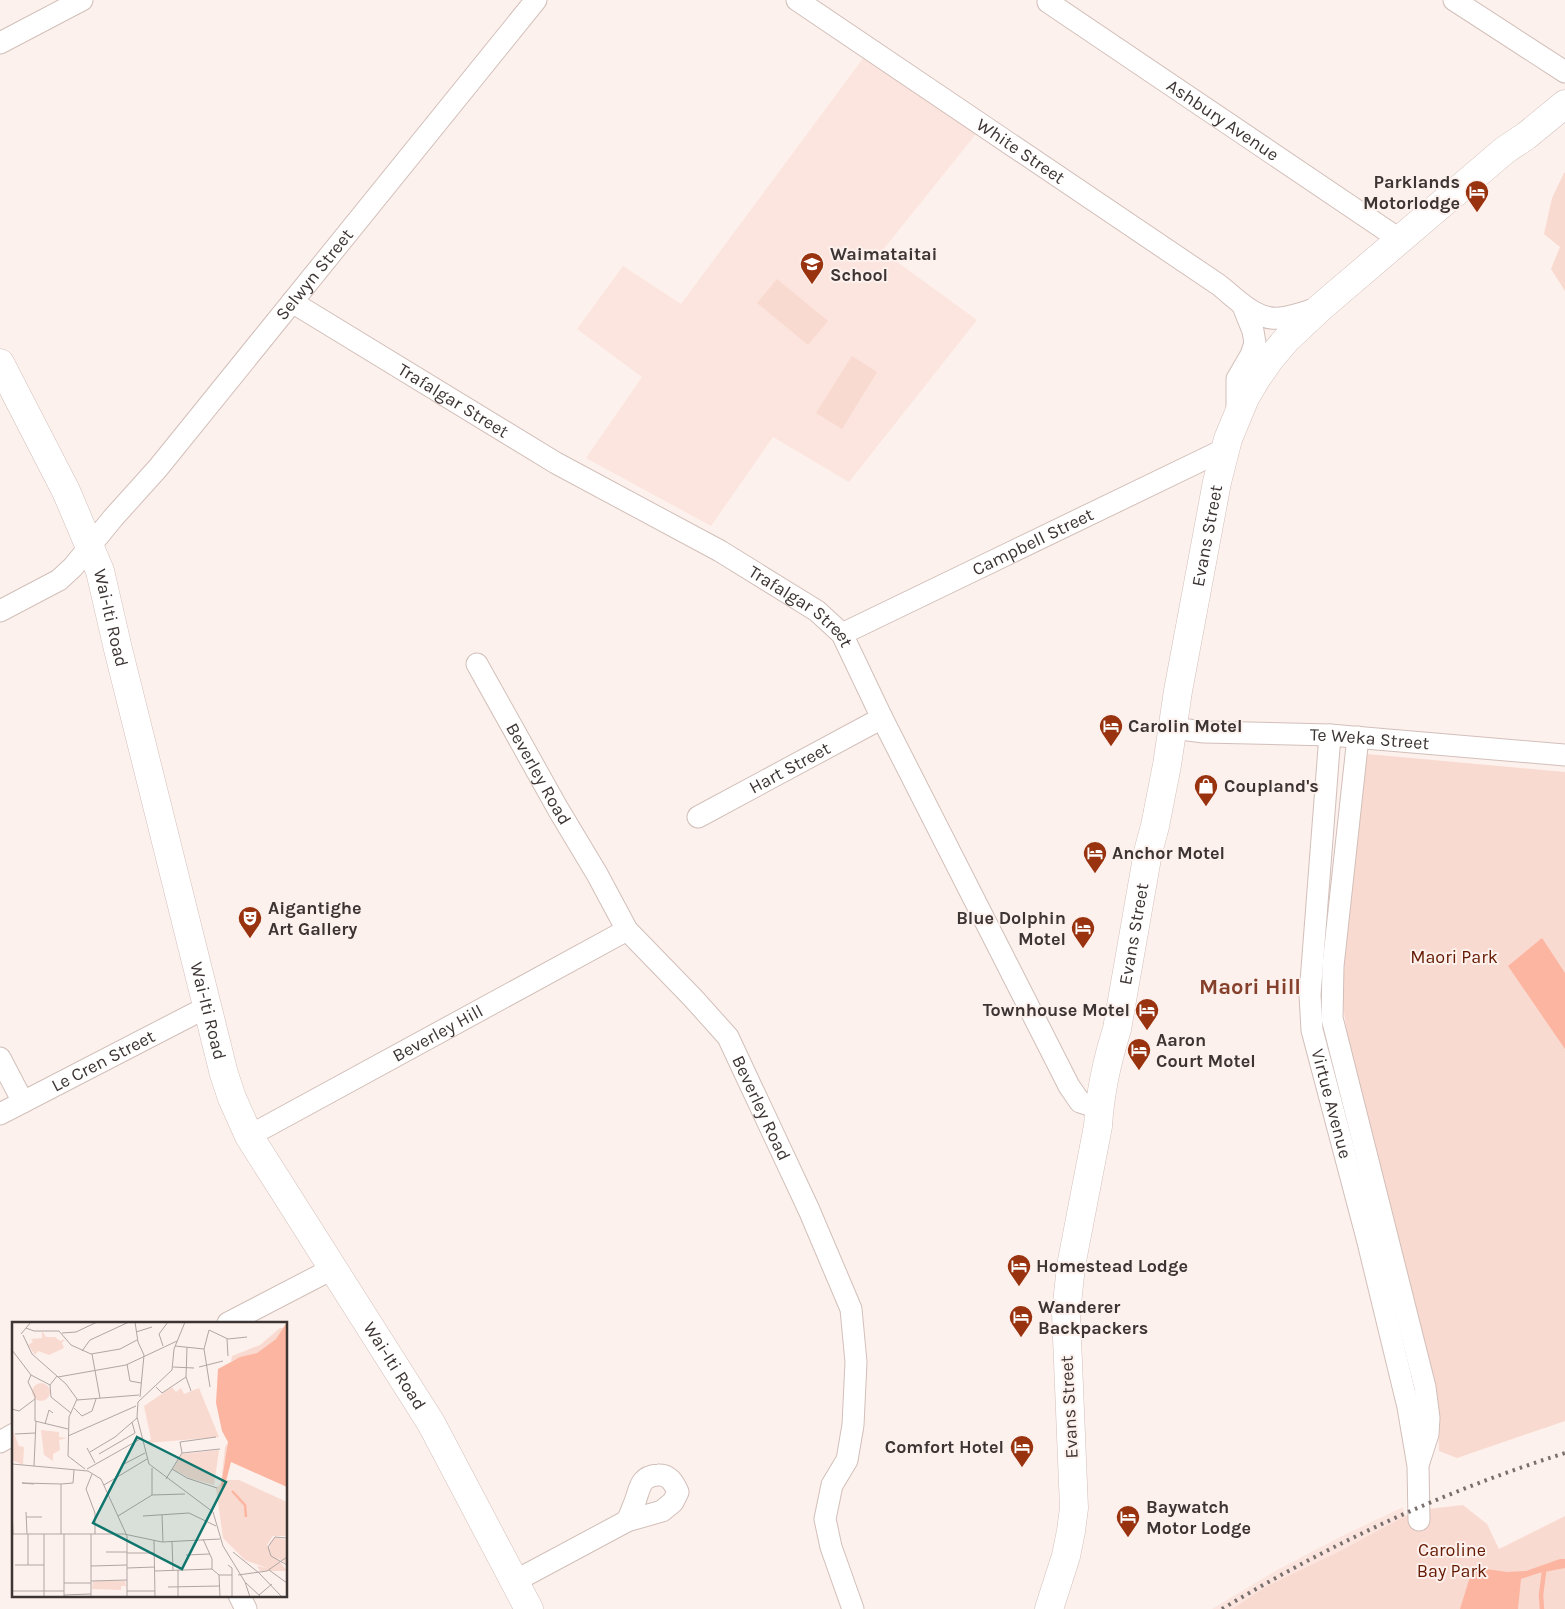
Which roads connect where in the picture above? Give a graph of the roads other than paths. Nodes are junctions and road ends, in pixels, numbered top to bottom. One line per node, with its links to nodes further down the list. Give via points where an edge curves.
1 (82, 0): 6 (street)
2 (536, 0): 10 (street, Selwyn Street)
3 (797, 0): 11 (street, White Street, via 1219,286)
4 (1454, 0): 7 (street)
5 (1048, 2): 9 (street, Ashbury Avenue)
6 (0, 43)
7 (1565, 72)
8 (1565, 104): 9 (main road, Evans Street)
9 (1399, 239): 12 (main road, Evans Street)
10 (292, 302): 16 (street, Selwyn Street, via 158,468); 18 (street, Trafalgar Street, via 556,463 720,551 817,611)
11 (1243, 306): 12 (street, White Street, via 1268,318); 14 (street, White Street, via 1255,343 1237,379)
12 (1321, 307): 14 (main road, Evans Street, via 1270,359 1256,378)
13 (0, 364): 16 (main road, Wai-Iti Road, via 66,491)
14 (1237, 418): 15 (main road, Evans Street)
15 (1225, 449): 18 (street, Campbell Street); 21 (main road, Evans Street, via 1216,482)
16 (90, 546): 17 (street, Selwyn Street, via 73,568 58,580); 27 (main road, Wai-Iti Road, via 102,576)
17 (0, 612)
18 (842, 634): 20 (street, Trafalgar Street)
19 (477, 664): 26 (street, Beverley Road)
20 (882, 718): 25 (street, Hart Street); 30 (street, Trafalgar Street, via 1069,1086 1080,1102)
21 (1172, 728): 22 (street, Te Weka Street, via 1204,732); 30 (main road, Evans Street, via 1117,1029)
22 (1330, 735): 23 (street, Te Weka Street); 37 (street, Virtue Avenue, via 1310,995 1312,1030 1367,1238 1408,1407)
23 (1358, 737): 24 (street, Te Weka Street); 37 (street, Virtue Avenue, via 1333,966 1332,1018 1425,1388 1428,1434)
24 (1565, 755)
25 (698, 817)
26 (627, 930): 32 (street, Beverley Hill); 44 (street, Beverley Road, via 728,1037 809,1210 851,1309 856,1362 853,1425 848,1460 832,1485 825,1519 831,1547)
27 (207, 1007): 29 (street, Le Cren Street); 32 (main road, Wai-Iti Road, via 232,1098)
28 (0, 1058): 29 (street)
29 (23, 1102): 31 (street, Le Cren Street)
30 (1099, 1108): 45 (main road, Evans Street, via 1071,1266 1066,1313 1074,1508 1066,1556)
31 (0, 1114)
32 (248, 1136): 33 (main road, Wai-Iti Road)
33 (332, 1269): 34 (street); 40 (main road, Wai-Iti Road, via 431,1423)
34 (230, 1322)
35 (12, 1435): 36 (street)
36 (0, 1442)
37 (1418, 1466): 38 (street, Virtue Avenue)
38 (1419, 1520)
39 (627, 1521): 40 (street)
40 (515, 1582): 43 (main road, Wai-Iti Road)
41 (240, 1596): 42 (street)
42 (246, 1609)
43 (529, 1609)
44 (853, 1609)
45 (1049, 1609)

